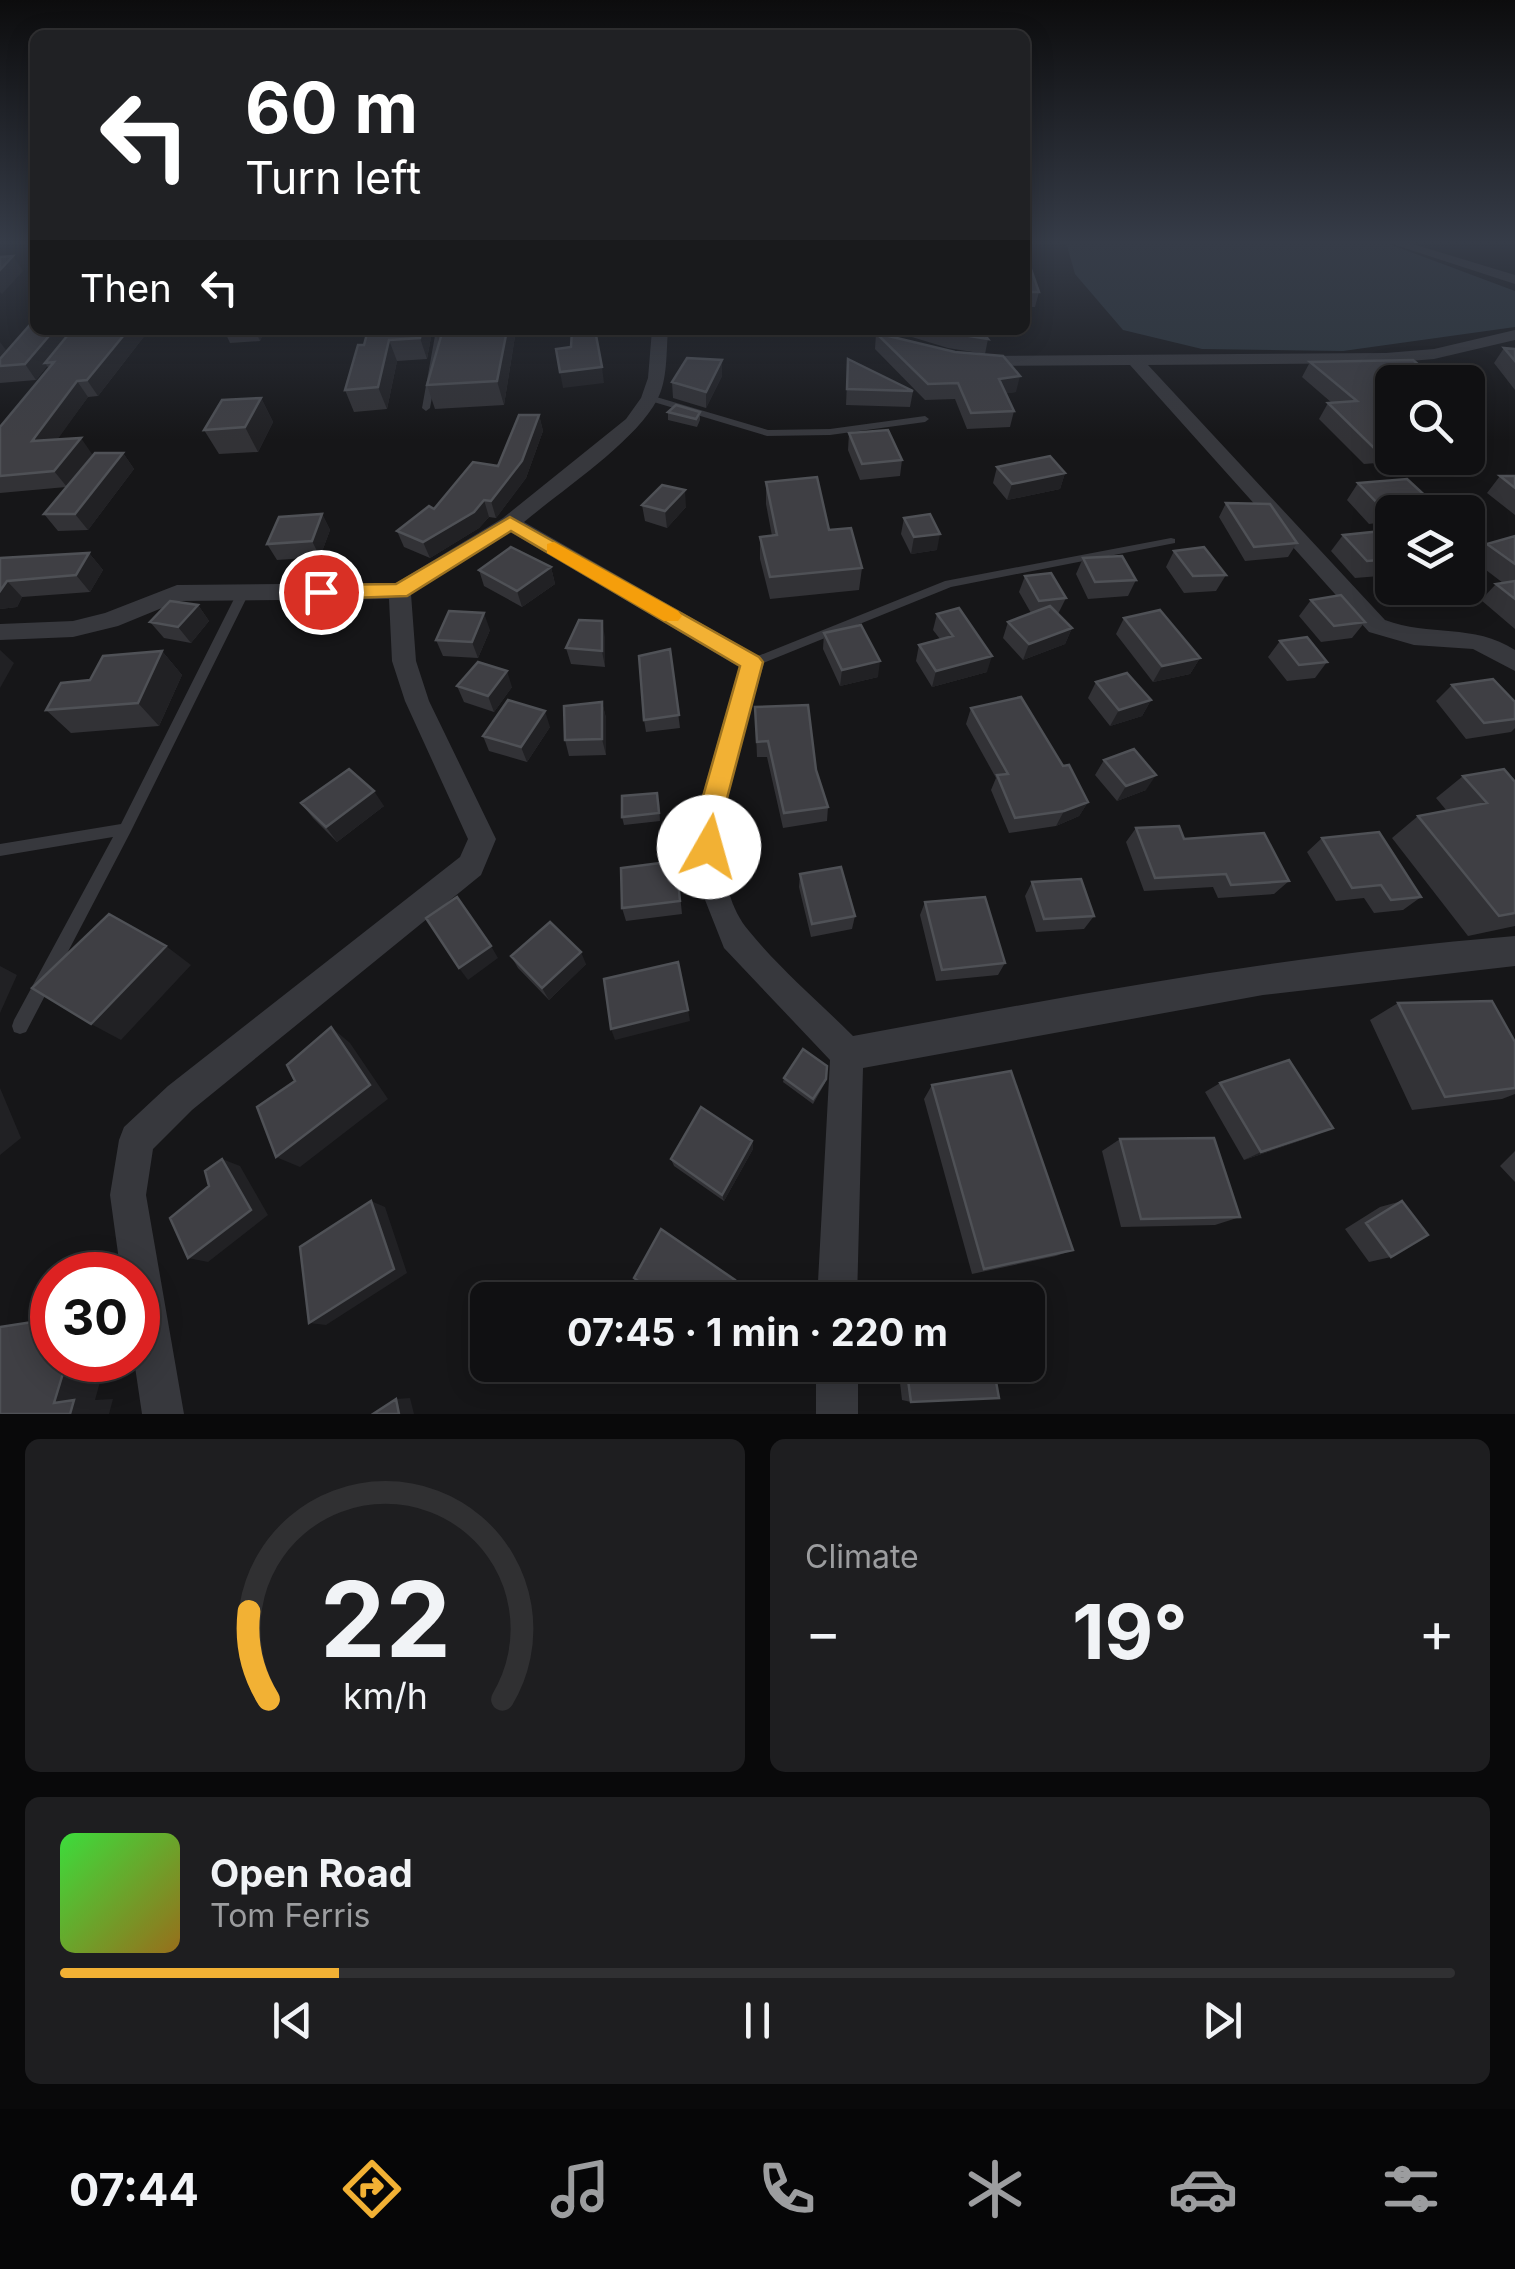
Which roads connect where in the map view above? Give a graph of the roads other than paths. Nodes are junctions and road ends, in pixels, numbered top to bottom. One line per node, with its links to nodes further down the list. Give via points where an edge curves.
1 (439, 335): 7 (lane)
2 (660, 335): 6 (street)
3 (1515, 335): 5 (street, via 1386,358)
4 (955, 359): 5 (street)
5 (1137, 362): 15 (street, via 1378,626 1413,638 1462,636 1493,644)
6 (650, 398): 8 (lane, via 783,434); 9 (street, via 632,424)
7 (426, 408)
8 (925, 419)
9 (510, 523): 11 (street); 14 (street)
10 (1171, 541): 14 (lane, via 949,584)
11 (400, 591): 12 (street); 23 (street, via 404,661 417,701 482,839 471,866 180,1098 137,1140 128,1195)
12 (243, 592): 13 (street, via 177,594 73,629); 16 (lane)
13 (0, 632)
14 (752, 662): 20 (street, via 708,821 709,872 736,938)
15 (1515, 662)
16 (125, 830): 17 (lane); 19 (lane)
17 (0, 850)
18 (1515, 951): 20 (street, via 1274,979)
19 (20, 1026)
20 (847, 1054): 21 (street)
21 (838, 1282)
22 (837, 1382): 24 (street)
23 (163, 1414)
24 (838, 1414)

